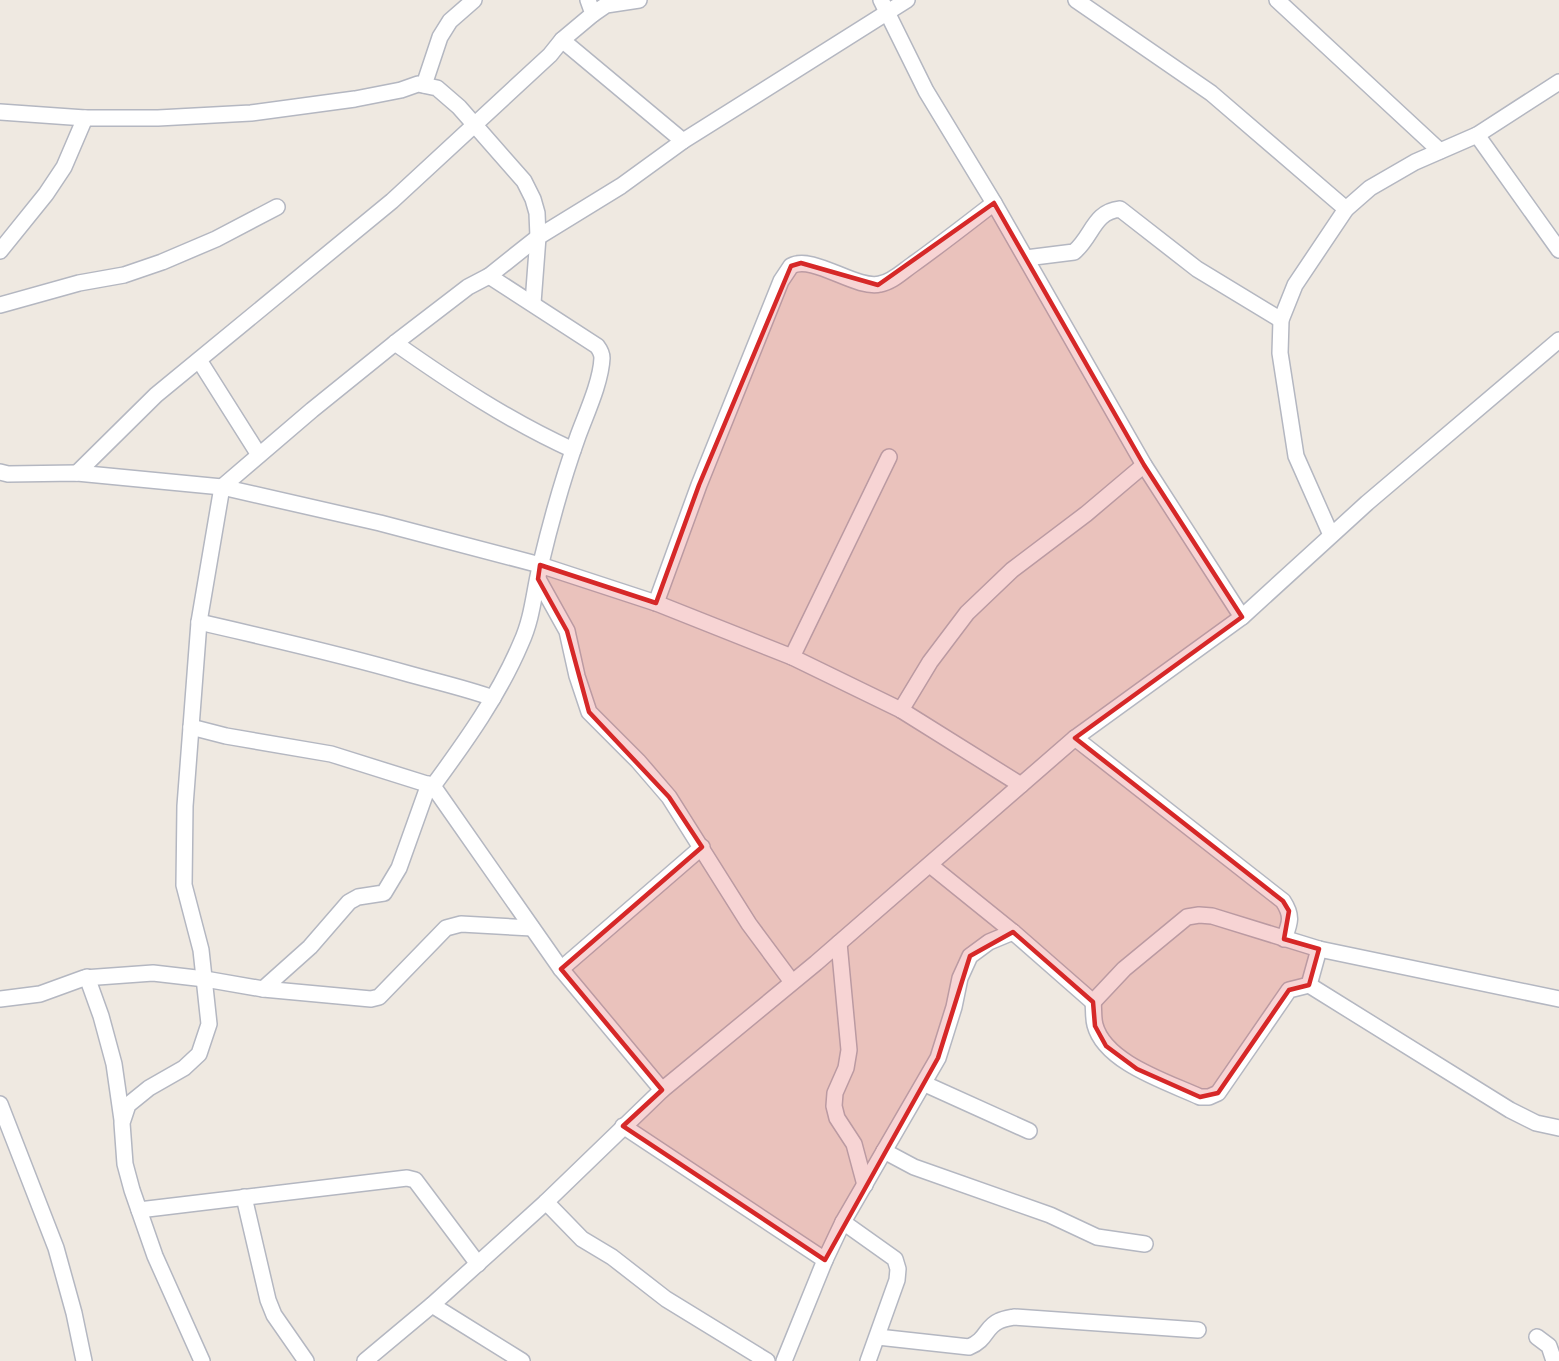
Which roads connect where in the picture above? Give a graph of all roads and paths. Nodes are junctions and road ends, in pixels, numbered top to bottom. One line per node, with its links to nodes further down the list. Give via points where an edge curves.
1 (474, 0): 11 (street, via 450,21 440,37)
2 (639, 0): 6 (street)
3 (907, 0): 7 (street)
4 (1076, 0): 20 (street, via 1211,93)
5 (1277, 0): 17 (street)
6 (607, 2): 8 (street)
7 (884, 6): 16 (street, via 752,99); 18 (street, via 926,91)
8 (590, 7): 9 (street)
9 (562, 40): 14 (street); 16 (street)
10 (1559, 82): 15 (street)
11 (424, 85): 13 (street, via 355,99 251,112); 14 (street, via 437,88)
12 (0, 112): 13 (street)
13 (85, 118): 22 (street, via 64,167)
14 (474, 124): 21 (street, via 524,181 534,200); 31 (street, via 392,201)
15 (1477, 135): 17 (street); 23 (street)
16 (683, 141): 21 (street, via 621,186)
17 (1440, 151): 20 (street, via 1370,188)
18 (994, 203): 24 (street); 41 (street, via 890,281 878,285 801,263 791,266 781,281 699,485)
19 (277, 207): 27 (street, via 162,262)
20 (1346, 209): 28 (street, via 1295,285)
21 (538, 237): 25 (street); 26 (street)
22 (0, 250)
23 (1559, 250)
24 (1026, 258): 28 (street, via 1074,252 1099,217 1108,210 1120,209 1197,269); 35 (street)
25 (489, 276): 26 (street); 30 (street, via 468,287)
26 (533, 303): 32 (street, via 601,351 598,376)
27 (0, 305)
28 (1281, 320): 39 (street, via 1280,353 1296,456)
29 (1559, 339): 39 (street)
30 (395, 343): 32 (street, via 491,408); 33 (street)
31 (199, 360): 33 (street); 37 (street, via 156,395)
32 (573, 450): 40 (street)
33 (259, 454): 38 (street)
34 (889, 457): 44 (street)
35 (1144, 465): 42 (street); 46 (street, via 1012,570 967,614 930,662)
36 (0, 472): 37 (street)
37 (77, 473): 38 (street)
38 (222, 487): 40 (street, via 380,523); 43 (street)
39 (1331, 535): 42 (street)
40 (539, 572): 41 (street); 45 (street, via 522,642); 51 (street, via 567,631 589,712 669,797)
41 (656, 603): 44 (street)
42 (1242, 617): 48 (street)
43 (199, 622): 45 (street, via 362,659); 47 (street)
44 (792, 657): 46 (street)
45 (494, 698): 49 (street)
46 (901, 710): 50 (street)
47 (190, 727): 49 (street, via 331,754); 60 (street, via 184,885)
48 (1075, 738): 50 (street); 55 (street, via 1283,901 1289,911)
49 (431, 785): 53 (street); 63 (street, via 399,868 384,893 349,902 310,947)
50 (1021, 785): 52 (street)
51 (702, 848): 58 (street); 61 (street)
52 (930, 865): 54 (street); 56 (street)
53 (532, 928): 58 (street); 63 (street, via 461,924 446,928 379,997 371,999)
54 (1013, 932): 66 (street); 67 (street, via 970,956 938,1058)
55 (1284, 939): 57 (street); 66 (street, via 1212,916 1187,917 1124,969)
56 (839, 943): 61 (street); 75 (street, via 849,1050 834,1106 854,1144)
57 (1319, 949): 62 (street); 65 (street)
58 (561, 969): 68 (street)
59 (87, 978): 60 (street, via 153,973); 64 (street, via 40,994); 70 (street, via 114,1064)
60 (205, 979): 63 (street); 70 (street, via 209,1024 199,1054 128,1105)
61 (792, 982): 68 (street)
62 (1309, 985): 66 (street, via 1288,990 1218,1093 1209,1097 1200,1097 1137,1069 1106,1046 1095,1026); 72 (street, via 1510,1110 1536,1123)
63 (263, 989)
64 (0, 999)
65 (1559, 999)
66 (1093, 1002)
67 (925, 1084): 73 (street); 74 (street)
68 (662, 1089): 71 (street)
69 (0, 1104): 87 (street, via 56,1248)
70 (122, 1123): 78 (street, via 125,1164)
71 (623, 1126): 77 (street); 81 (street)
72 (1559, 1128)
73 (1029, 1131)
74 (884, 1151): 75 (street); 80 (street, via 914,1167 1050,1215 1097,1237)
75 (865, 1185): 79 (street)
76 (243, 1197): 78 (street); 82 (street, via 415,1180); 89 (street, via 268,1300)
77 (546, 1202): 82 (street); 92 (street, via 582,1239 666,1299)
78 (139, 1210): 88 (street)
79 (843, 1222): 81 (street); 85 (street, via 895,1259 897,1280)
80 (1145, 1244)
81 (825, 1260): 93 (street)
82 (478, 1264): 83 (street)
83 (432, 1305): 90 (street); 91 (street)
84 (1198, 1330): 85 (street, via 1014,1317 997,1322 981,1342 969,1347)
85 (878, 1337): 94 (street)
86 (1537, 1337): 95 (street, via 1549,1346)
87 (84, 1361)
88 (202, 1361)
89 (306, 1361)
90 (365, 1361)
91 (522, 1361)
92 (767, 1361)
93 (784, 1361)
94 (868, 1361)
95 (1554, 1361)

